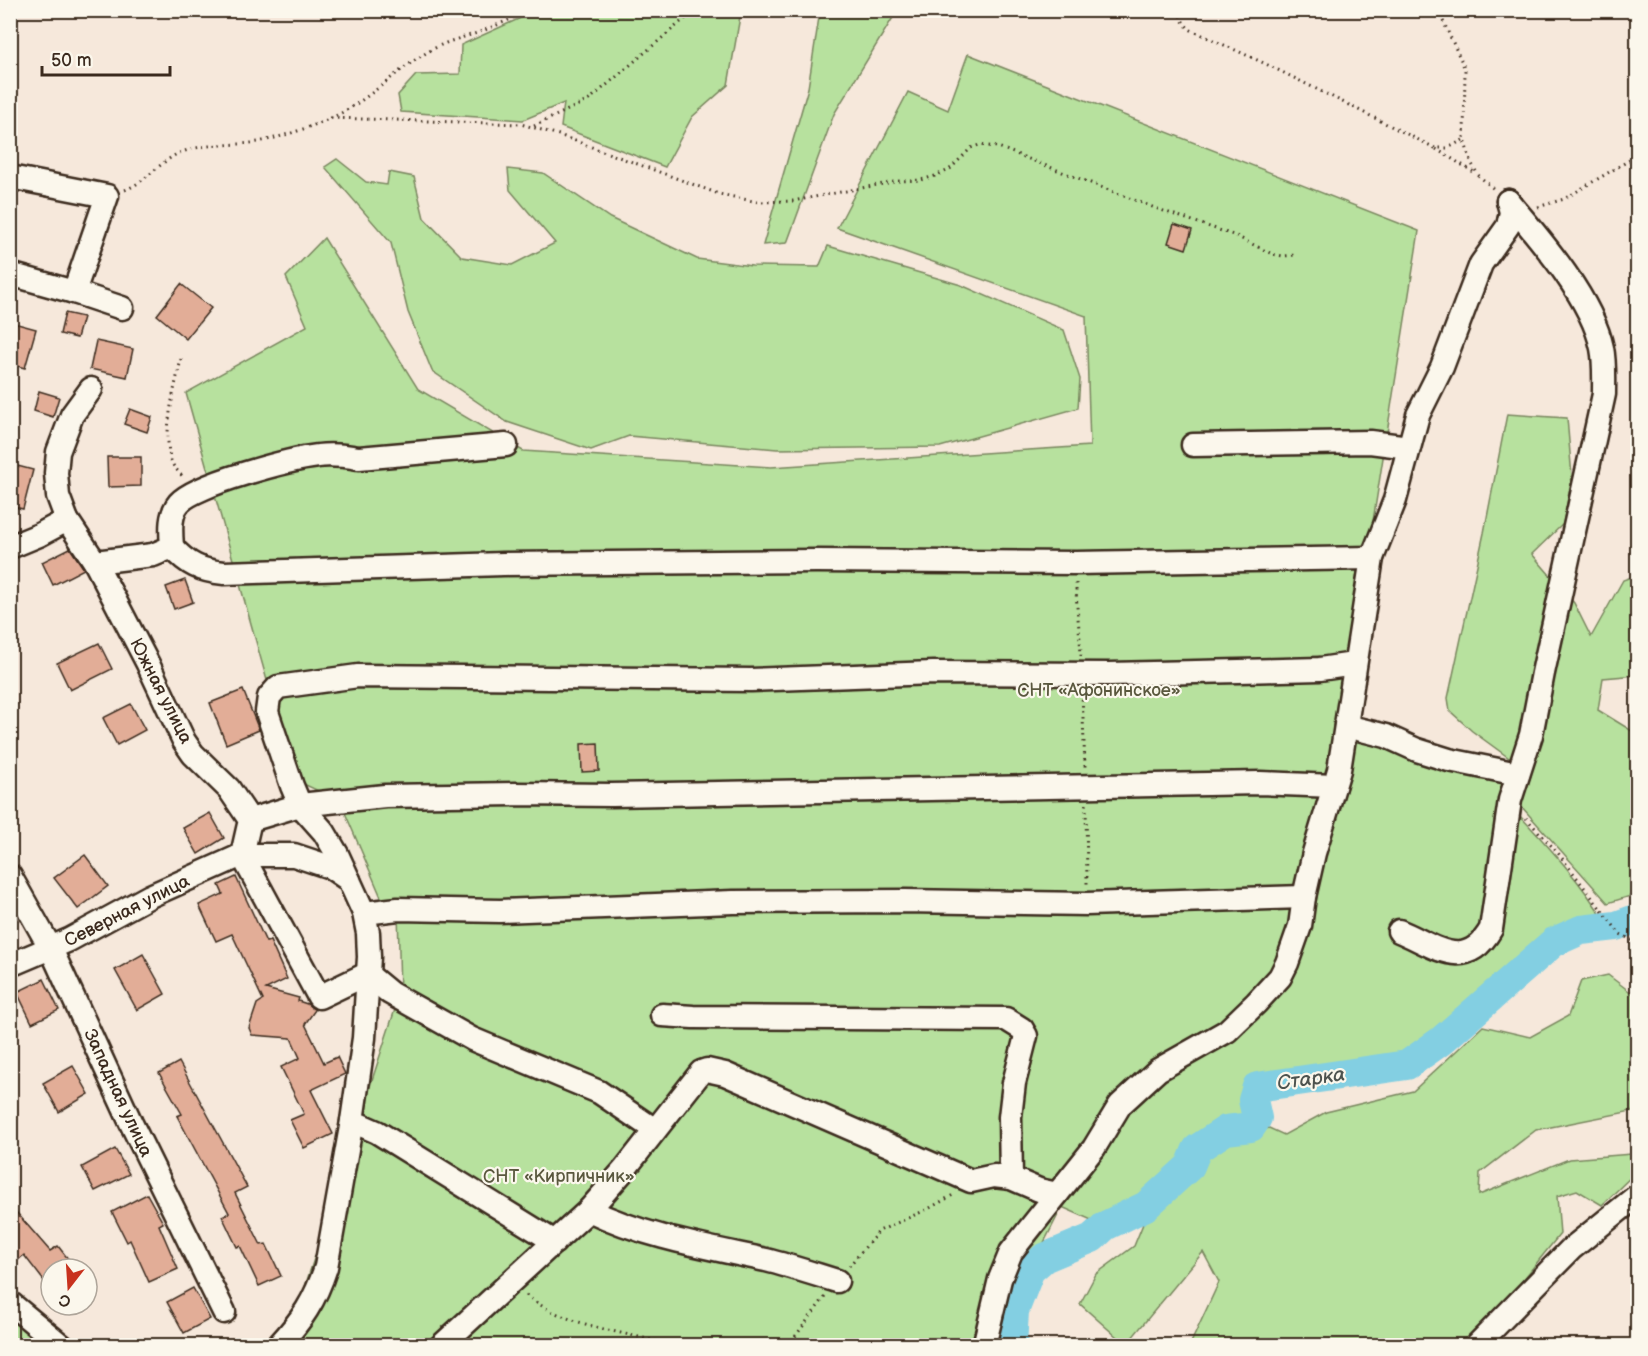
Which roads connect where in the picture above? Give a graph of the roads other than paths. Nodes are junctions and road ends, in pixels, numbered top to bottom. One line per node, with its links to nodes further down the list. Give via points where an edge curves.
1 (10, 177): 3 (street, via 107,196)
2 (10, 274): 3 (street)
3 (74, 292): 4 (street)
4 (122, 308)
5 (91, 389): 9 (street, Южная улица, via 72,415 58,452 58,496)
6 (1193, 445): 8 (street, via 1370,442)
7 (506, 446): 11 (street, via 359,458 317,456 247,472 186,496 173,512)
8 (1409, 447): 12 (street, via 1395,500); 16 (street, via 1418,415 1442,367 1481,264 1508,226 1508,201 1553,258 1586,309 1599,338 1604,370 1601,414 1531,735)
9 (67, 520): 10 (street); 13 (street, Южная улица)
10 (10, 547)
11 (172, 547): 12 (street, via 195,567 224,573 538,564); 13 (street, via 153,555)
12 (1372, 558): 14 (street)
13 (95, 562): 19 (street, Южная улица, via 184,741 229,789)
14 (1354, 664): 15 (street); 18 (street, via 1309,669 933,673 751,680 358,676 278,687 269,697 267,712)
15 (1346, 726): 16 (street, via 1386,736 1449,760); 17 (street)
16 (1518, 774): 25 (street, via 1510,800 1494,918 1486,938 1464,954 1452,953)
17 (1334, 786): 18 (street, via 1260,783 385,796); 23 (street)
18 (300, 805): 19 (street); 22 (street, via 324,832)
19 (250, 820): 20 (street)
20 (242, 855): 22 (street, via 294,855 330,867); 26 (street, Северная улица, via 150,896); 28 (street, via 319,997)
21 (10, 876): 26 (street, Западная улица)
22 (350, 880): 24 (street)
23 (1304, 897): 24 (street, via 1087,904 733,902); 33 (street, via 1300,926 1280,976 1227,1031 1165,1066 1127,1096 1094,1148)
24 (364, 913): 28 (street)
25 (1399, 930)
26 (51, 949): 27 (street, Северная улица); 39 (street, Западная улица)
27 (10, 966)
28 (367, 974): 30 (street, via 364,1038); 31 (street, via 390,993 472,1039 599,1092)
29 (662, 1015): 32 (street, via 1006,1019 1026,1036 1011,1105)
30 (352, 1121): 36 (street, via 377,1132); 41 (street, via 319,1290 309,1309)
31 (655, 1130): 32 (street, via 701,1072 707,1070 725,1074 971,1181 994,1176); 35 (street)
32 (1011, 1178): 33 (street)
33 (1057, 1194): 43 (street, via 1011,1252)
34 (1638, 1195): 44 (street, via 1571,1249)
35 (589, 1210): 36 (street); 37 (street, via 675,1241 769,1261)
36 (555, 1242): 42 (street)
37 (837, 1281)
38 (10, 1303): 40 (street)
39 (224, 1311)
40 (62, 1346)
41 (278, 1346)
42 (441, 1346)
43 (984, 1346)
44 (1476, 1346)

